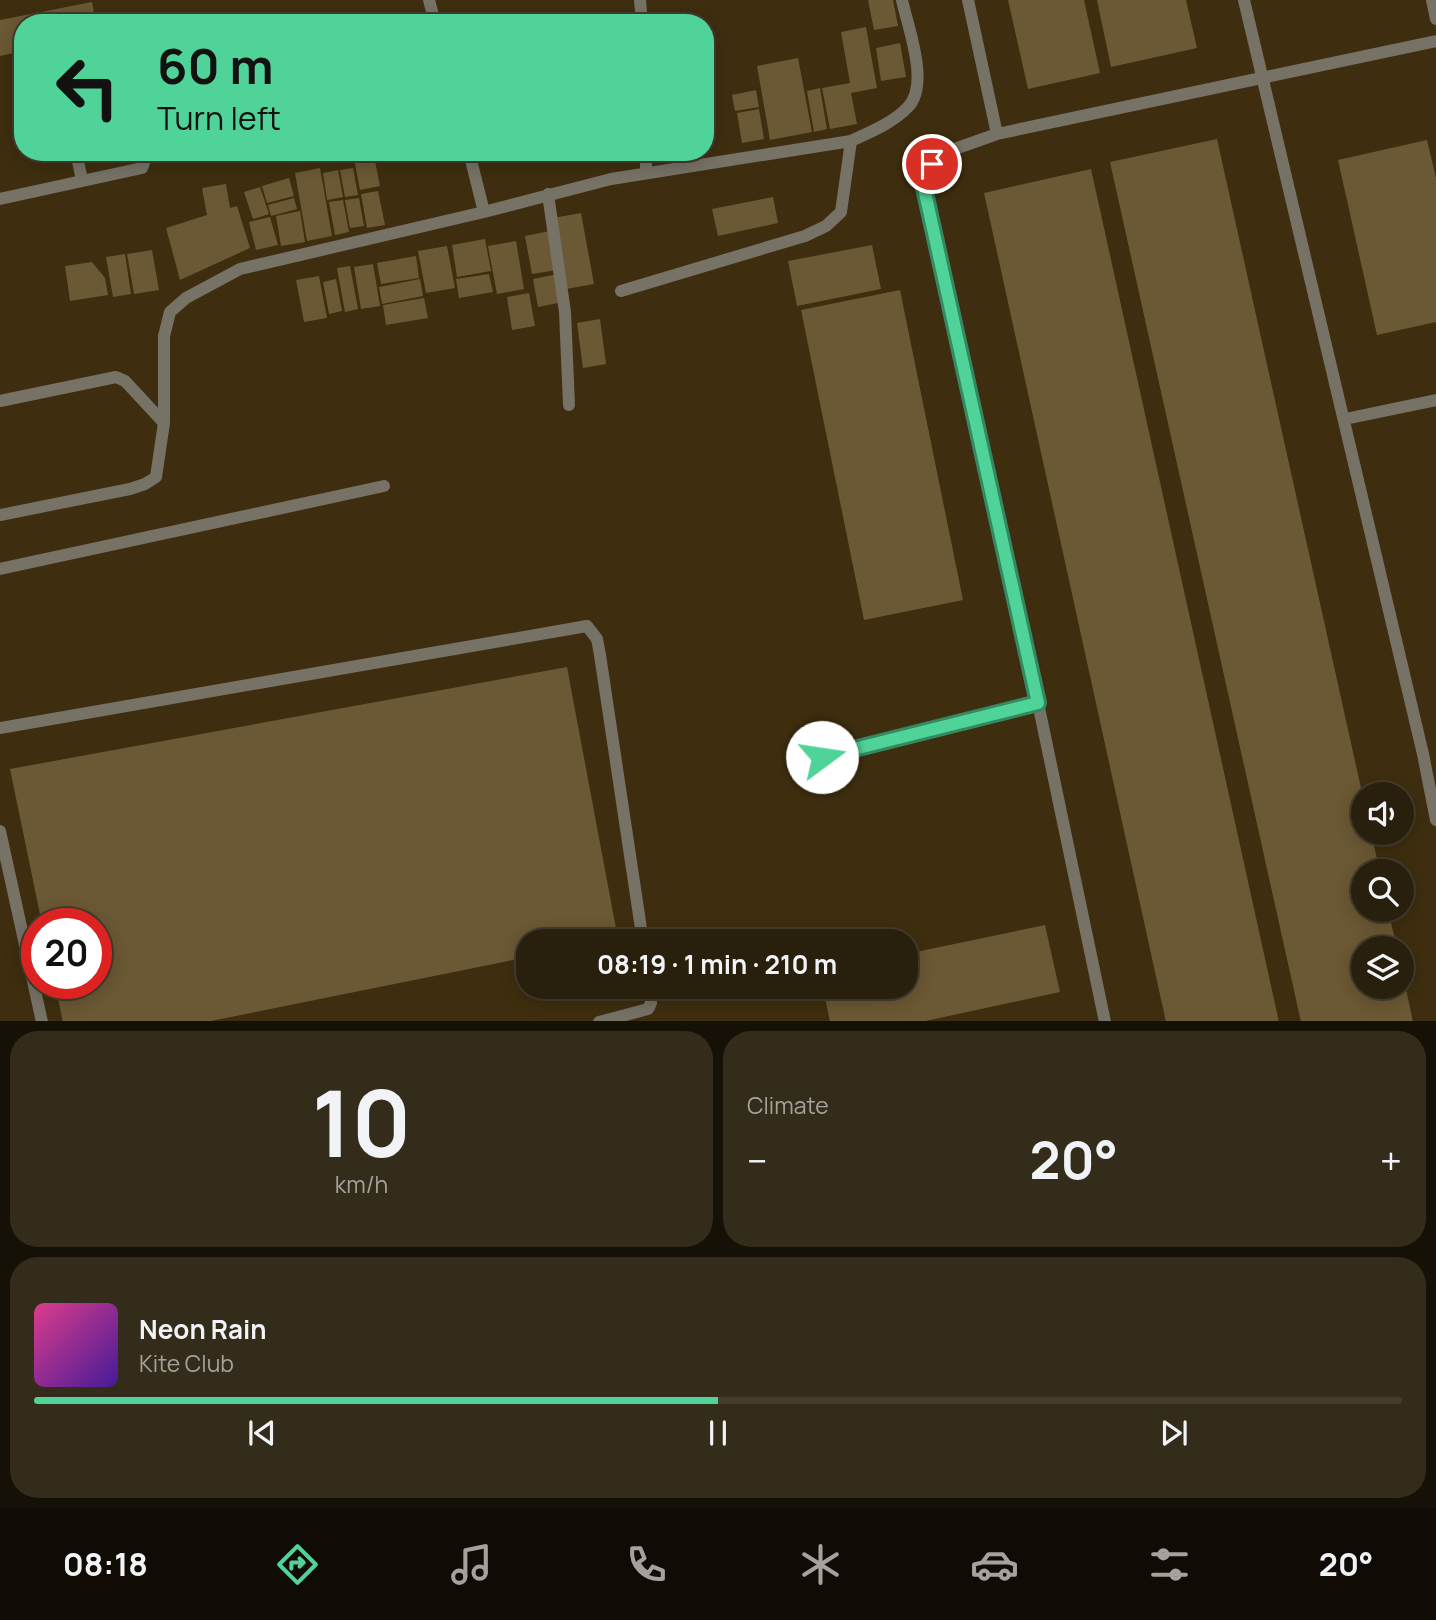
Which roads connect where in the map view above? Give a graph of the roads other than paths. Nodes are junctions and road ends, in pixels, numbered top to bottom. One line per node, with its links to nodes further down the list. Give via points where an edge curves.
1 (902, 0): 9 (lane, via 918,70 917,92 896,117)
2 (968, 0): 8 (lane)
3 (1244, 0): 7 (lane)
4 (1432, 0): 5 (lane)
5 (1436, 19)
6 (1436, 41): 7 (lane)
7 (1262, 76): 8 (lane); 23 (lane)
8 (998, 134): 28 (lane, via 949,151 932,164 924,188)
9 (851, 141): 14 (lane); 19 (lane, via 841,212 826,226)
10 (78, 161): 15 (lane)
11 (144, 161): 15 (lane, via 142,167)
12 (471, 161): 18 (lane)
13 (646, 161): 14 (lane)
14 (646, 172): 16 (lane)
15 (82, 180): 17 (lane)
16 (548, 194): 18 (lane); 22 (lane, via 565,312)
17 (0, 198)
18 (484, 212): 24 (lane, via 240,269 186,298 166,322)
19 (621, 291)
20 (1436, 400): 23 (lane)
21 (0, 401): 24 (lane, via 116,377)
22 (569, 405)
23 (1345, 419): 30 (lane)
24 (164, 423): 26 (lane, via 156,477 145,484)
25 (384, 485): 27 (lane)
26 (0, 515)
27 (0, 569)
28 (1038, 703): 31 (lane); 38 (lane)
29 (0, 728): 34 (lane, via 587,626 597,639 600,655)
30 (1430, 753): 32 (lane)
31 (822, 757)
32 (1436, 820)
33 (0, 831): 36 (lane)
34 (641, 929)
35 (651, 999): 37 (lane, via 648,1009)
36 (42, 1021)
37 (599, 1021)
38 (1105, 1021)

